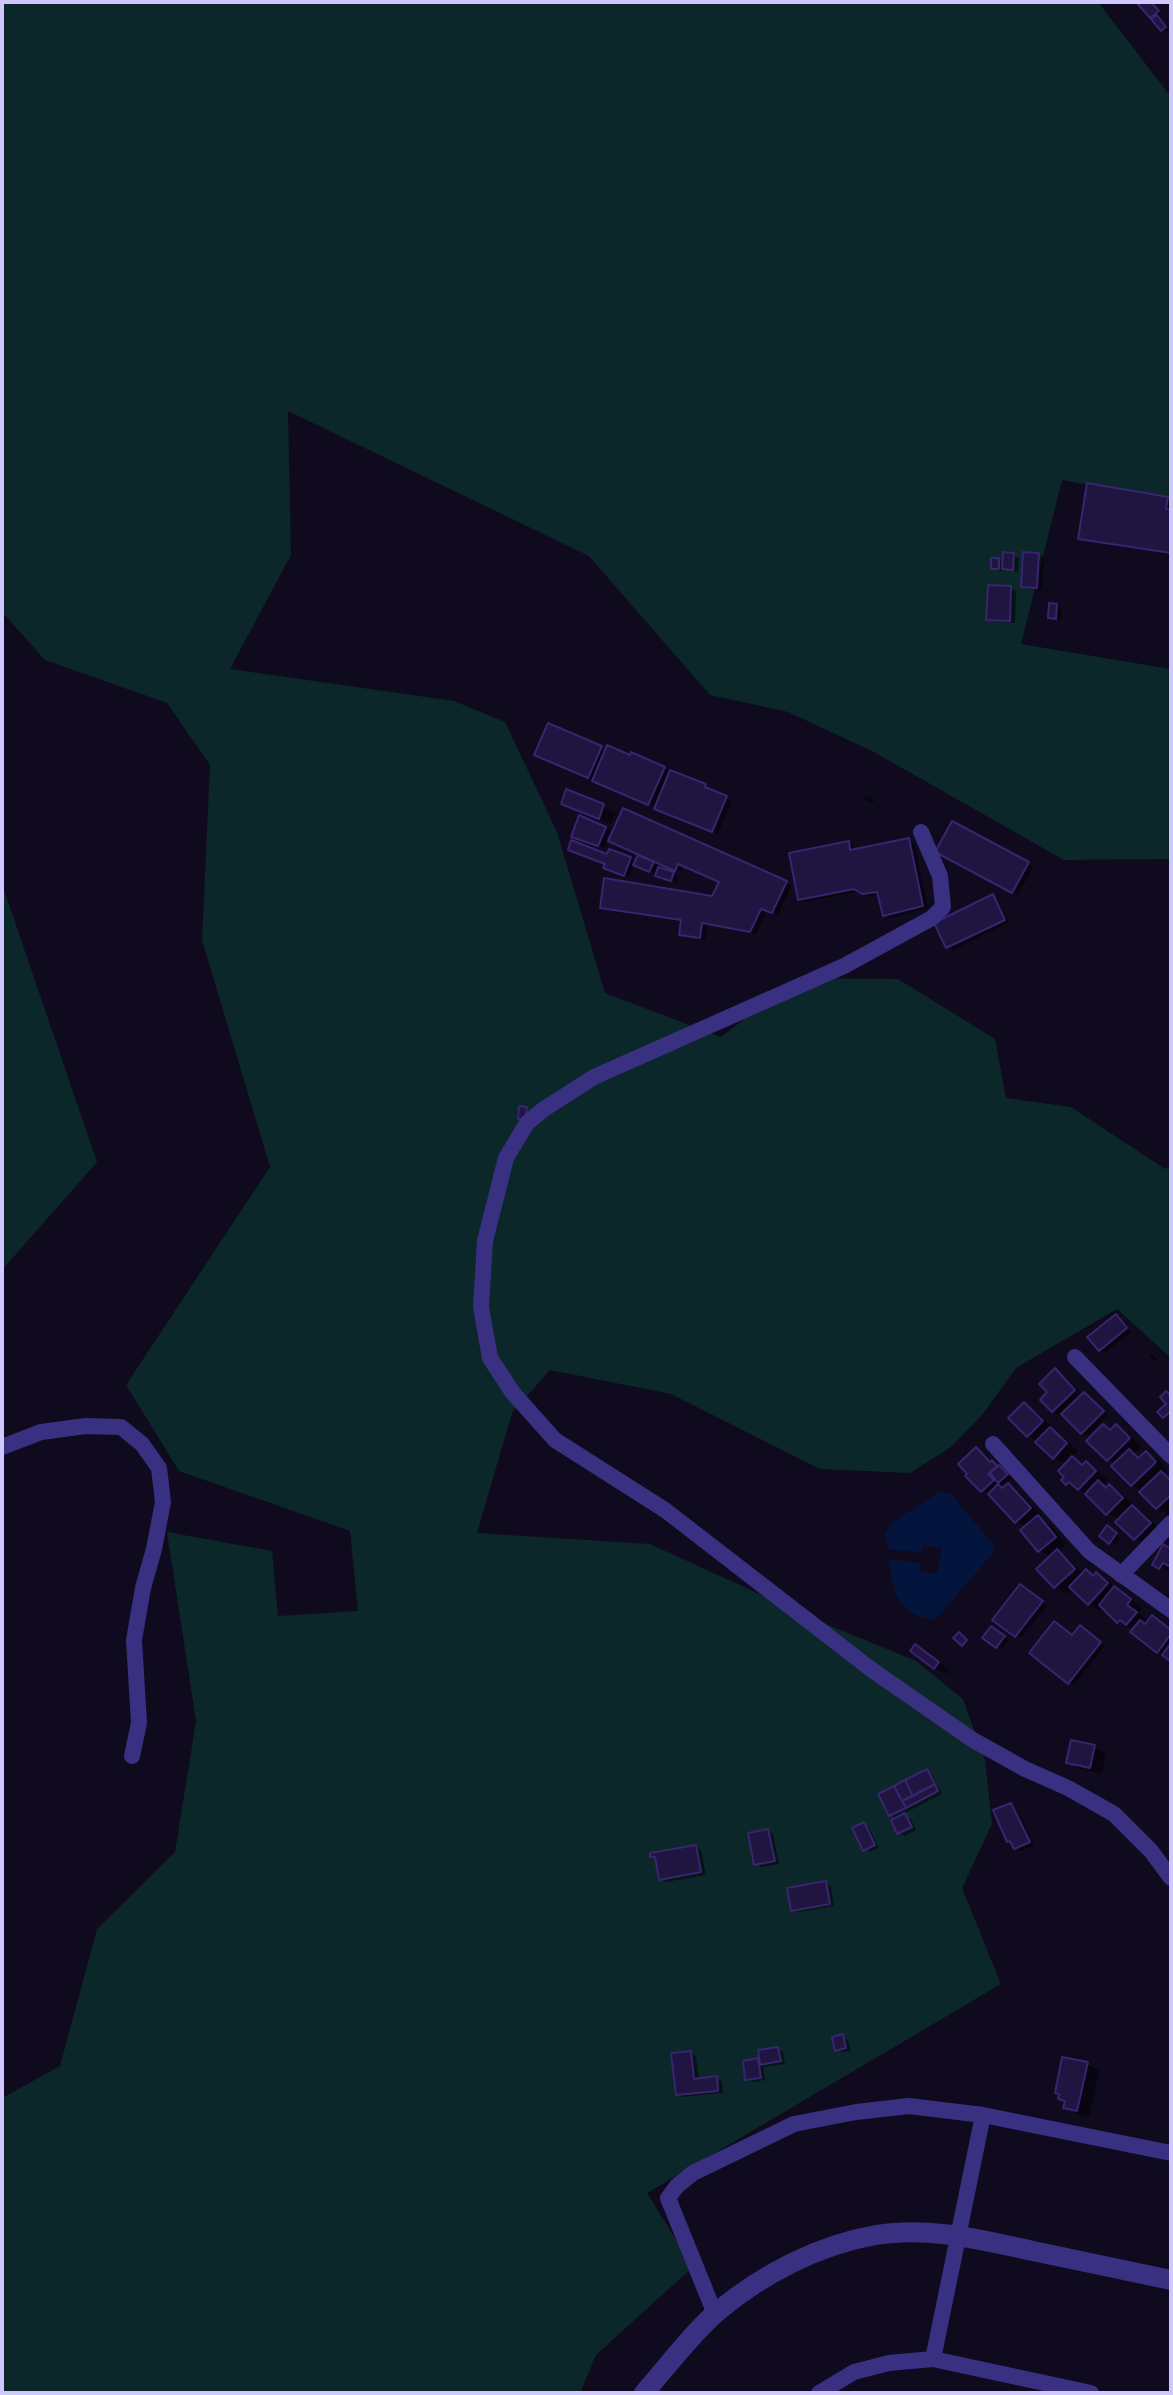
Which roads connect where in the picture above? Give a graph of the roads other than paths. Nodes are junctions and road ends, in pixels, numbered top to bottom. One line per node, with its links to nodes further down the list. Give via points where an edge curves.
1 (921, 832): 10 (street, via 940,876 943,907 932,918 844,966 594,1077 527,1123 506,1158 485,1241 481,1307 490,1358 555,1440 665,1510 872,1670 973,1740 1114,1814)
2 (1075, 1357): 4 (street)
3 (993, 1444): 7 (street, via 1089,1551)
4 (1167, 1445)
5 (2, 1447): 9 (street, via 41,1432 121,1427 159,1468 163,1502 134,1640 139,1723)
6 (1171, 1523): 7 (street)
7 (1121, 1575): 8 (street)
8 (1171, 1610)
9 (132, 1756)
10 (1171, 1878)
11 (983, 2115): 12 (street); 13 (street); 15 (street, via 909,2106 794,2124 693,2173 668,2198)
12 (1171, 2153)
13 (957, 2235): 14 (street); 15 (street, via 877,2235 834,2246 755,2283); 16 (street)
14 (1171, 2280)
15 (715, 2314): 18 (street)
16 (933, 2359): 17 (street); 19 (street, via 854,2372)
17 (1013, 2386): 20 (street)
18 (644, 2393)
19 (819, 2393)
20 (1091, 2393)

